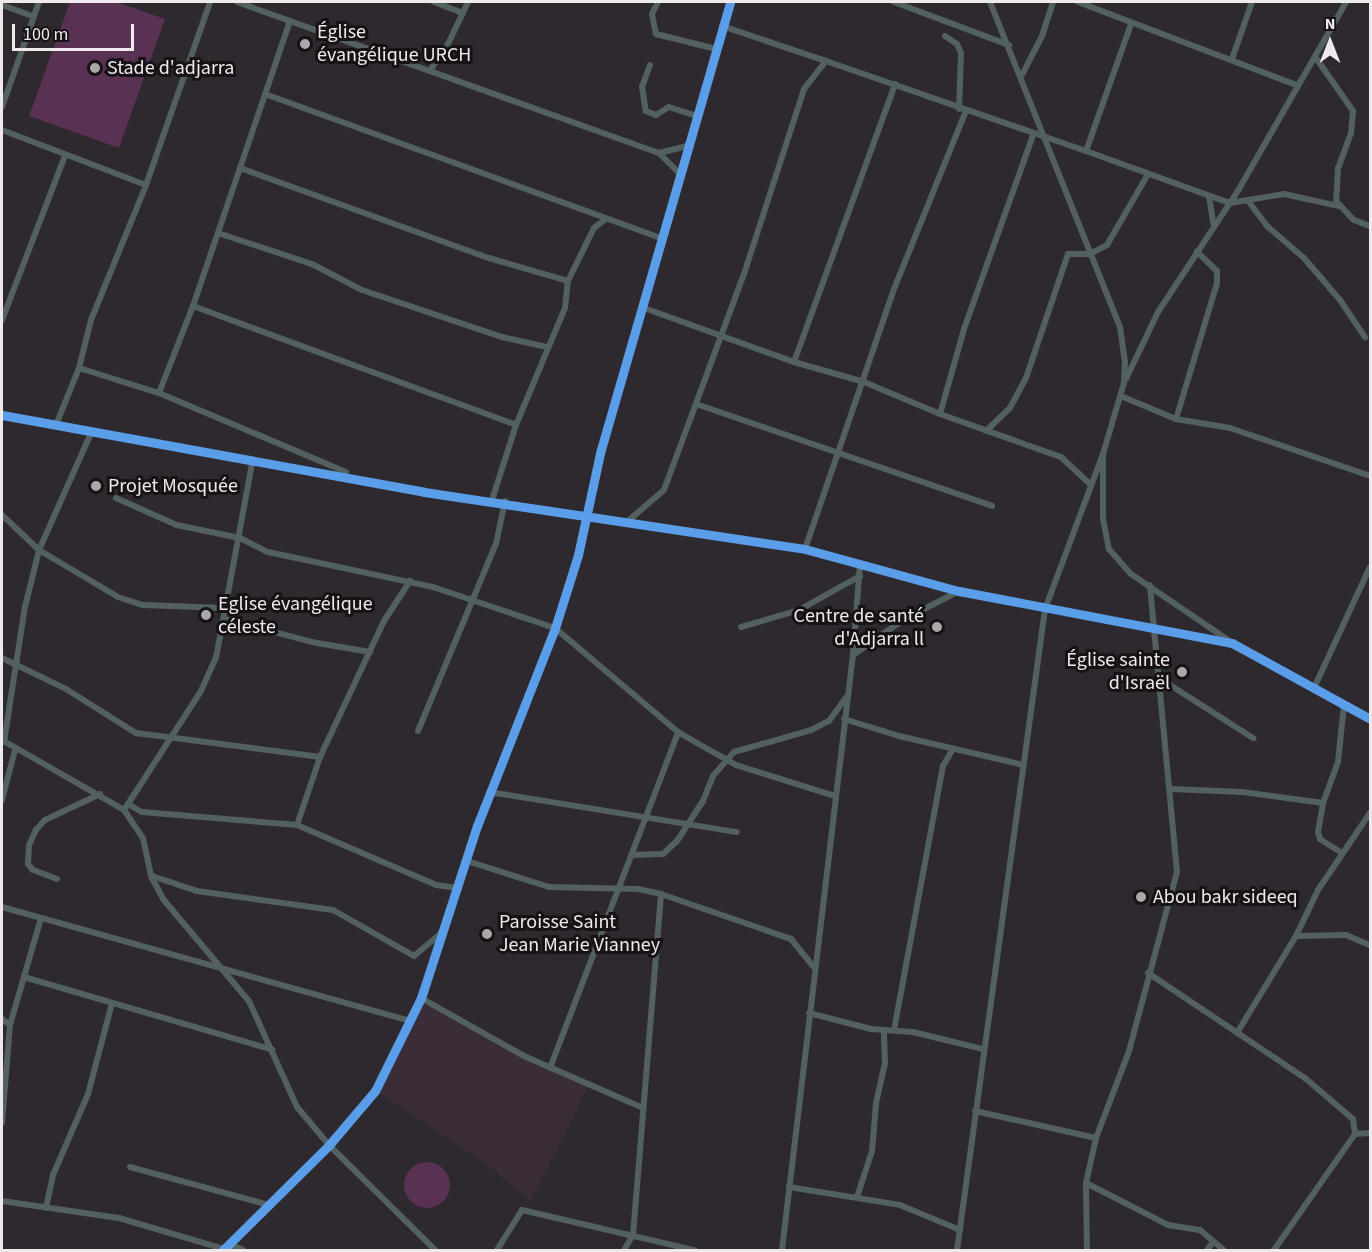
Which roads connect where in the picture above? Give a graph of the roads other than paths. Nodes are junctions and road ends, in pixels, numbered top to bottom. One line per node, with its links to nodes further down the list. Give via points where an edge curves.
1 (39, 2): 16 (street)
2 (210, 2): 45 (street)
3 (237, 2): 17 (street)
4 (434, 2): 15 (street)
5 (468, 2): 15 (street)
6 (658, 2): 22 (street, via 652,14 656,34)
7 (730, 2): 19 (street)
8 (894, 2): 21 (street)
9 (990, 2): 21 (street)
10 (1053, 2): 28 (street, via 1042,36)
11 (1078, 2): 18 (street)
12 (1252, 2): 24 (street)
13 (1346, 2): 23 (street)
14 (2, 5): 16 (street)
15 (464, 13): 27 (street)
16 (33, 16): 32 (street)
17 (290, 21): 27 (street); 31 (street)
18 (1131, 24): 24 (street); 39 (street)
19 (722, 26): 22 (street); 25 (street)
20 (945, 36): 33 (street, via 957,44 961,53)
21 (1009, 45): 28 (street)
22 (717, 49): 34 (street)
23 (1316, 58): 30 (street); 49 (street, via 1353,111 1351,133 1338,168)
24 (1232, 59): 30 (street)
25 (826, 61): 29 (street); 61 (street, via 804,89 744,277)
26 (650, 65): 34 (street, via 642,87 646,111 656,115 669,107)
27 (430, 69): 40 (street)
28 (1022, 75): 37 (street)
29 (896, 84): 33 (street); 64 (street)
30 (1298, 85): 48 (street)
31 (265, 94): 42 (street); 50 (street)
32 (2, 107)
33 (962, 110): 36 (street); 66 (street, via 894,289)
34 (696, 116): 38 (street)
35 (2, 130): 41 (street)
36 (1033, 135): 37 (street); 71 (street, via 964,329)
37 (1042, 138): 39 (street); 56 (street)
38 (687, 146): 40 (street); 43 (street)
39 (1086, 151): 44 (street)
40 (659, 153): 43 (street)
41 (65, 156): 45 (street); 60 (street)
42 (240, 168): 53 (street); 57 (street, via 489,258)
43 (680, 174): 54 (street)
44 (1148, 174): 46 (street); 56 (street, via 1114,237)
45 (146, 185): 65 (street, via 91,320)
46 (1209, 196): 48 (street); 52 (street)
47 (1250, 202): 48 (street); 49 (street, via 1266,194 1284,194); 62 (street, via 1267,226 1304,258 1340,300)
48 (1230, 203): 52 (street)
49 (1338, 206): 51 (street, via 1354,220)
50 (606, 219): 54 (street); 57 (street, via 594,228)
51 (1371, 226)
52 (1214, 227): 55 (street)
53 (218, 233): 58 (street); 63 (street, via 312,264 362,290 502,337)
54 (661, 238): 59 (street)
55 (1197, 252): 67 (street, via 1158,312); 73 (street, via 1217,271 1217,283)
56 (1090, 254): 67 (street, via 1120,327); 76 (street, via 1068,254 1026,378 1010,408)
57 (568, 281): 63 (street, via 565,308)
58 (193, 306): 68 (street); 75 (street)
59 (644, 308): 61 (street); 88 (street, via 600,453)
60 (2, 320)
61 (720, 335): 64 (street); 70 (street)
62 (1365, 337)
63 (547, 347): 75 (street)
64 (794, 362): 66 (street)
65 (79, 368): 68 (street); 74 (street)
66 (864, 382): 71 (street); 78 (street)
67 (1124, 383): 69 (street)
68 (159, 393): 82 (street)
69 (1121, 396): 73 (street); 79 (street)
70 (699, 405): 78 (street); 90 (street, via 664,490)
71 (940, 414): 76 (street)
72 (2, 415): 74 (street)
73 (1176, 419): 81 (street, via 1230,428)
74 (56, 425): 77 (street)
75 (516, 425): 85 (street)
76 (986, 431): 83 (street, via 1066,459)
77 (91, 433): 80 (street); 93 (street)
78 (838, 454): 87 (street); 92 (street)
79 (1103, 454): 83 (street); 98 (street, via 1103,519 1109,549 1131,574)
80 (253, 459): 82 (street); 91 (street)
81 (1371, 476)
82 (358, 477): 85 (street)
83 (1090, 484): 102 (street)
84 (116, 498): 91 (street, via 177,525)
85 (492, 500): 86 (street)
86 (505, 501): 88 (street); 100 (street, via 496,544)
87 (992, 506)
88 (588, 514): 90 (street); 105 (street)
89 (2, 515): 93 (street)
90 (628, 520): 92 (street)
91 (240, 538): 97 (street, via 268,552); 101 (street)
92 (805, 549): 94 (street)
93 (39, 550): 101 (street, via 118,597 143,605); 111 (street, via 25,607)
94 (860, 564): 96 (street); 99 (street)
95 (1371, 567): 113 (street)
96 (860, 576): 104 (street, via 799,610); 109 (street)
97 (410, 581): 100 (street); 108 (street)
98 (1150, 585): 106 (street); 107 (street)
99 (959, 591): 102 (street); 109 (street, via 903,620)
100 (474, 601): 105 (street); 118 (street)
101 (226, 608): 103 (street)
102 (1045, 609): 106 (street); 127 (street)
103 (224, 619): 108 (street, via 317,643); 121 (street, via 212,669)
104 (741, 627)
105 (555, 628): 119 (street); 129 (street)
106 (1152, 631): 107 (street); 112 (street)
107 (1232, 643): 113 (street)
108 (370, 651): 125 (street)
109 (853, 655): 114 (street)
110 (2, 658): 111 (street)
111 (18, 665): 121 (street, via 66,689 120,727); 122 (street)
112 (1159, 678): 120 (street); 128 (street)
113 (1314, 688): 115 (street)
114 (847, 696): 116 (street); 126 (street, via 829,721 812,730 745,746)
115 (1344, 705): 117 (street); 133 (street, via 1338,762)
116 (844, 719): 123 (street); 131 (street)
117 (1371, 719)
118 (418, 731)
119 (678, 732): 126 (street); 136 (street)
120 (1253, 738)
121 (168, 740): 125 (street); 134 (street)
122 (3, 741): 124 (street)
123 (953, 749): 127 (street); 163 (street, via 943,766)
124 (15, 750): 130 (street); 132 (street)
125 (320, 757): 138 (street)
126 (724, 759): 131 (street); 137 (street)
127 (1024, 765): 166 (street)
128 (1172, 789): 133 (street, via 1242,792); 155 (street, via 1177,872)
129 (489, 792): 136 (street); 142 (street)
130 (100, 794): 134 (street); 144 (street, via 45,820 36,830 29,845 28,864 33,870)
131 (835, 796): 153 (street)
132 (2, 800)
133 (1323, 803): 140 (street, via 1320,839)
134 (126, 807): 138 (street, via 142,812); 143 (street, via 142,838)
135 (1371, 813): 140 (street)
136 (644, 817): 137 (street); 141 (street)
137 (688, 823): 139 (street); 141 (street, via 677,842 663,854)
138 (297, 825): 145 (street, via 436,885)
139 (737, 832)
140 (1342, 853): 151 (street, via 1318,890)
141 (631, 855): 146 (street)
142 (467, 861): 145 (street); 146 (street, via 549,886)
143 (151, 876): 150 (street, via 197,891 333,910 414,956); 154 (street, via 163,899)
144 (57, 879)
145 (458, 888): 150 (street)
146 (621, 888): 147 (street); 168 (street)
147 (661, 894): 153 (street, via 791,939); 169 (street)
148 (2, 906): 149 (street)
149 (41, 918): 154 (street); 156 (street)
150 (444, 931): 157 (street)
151 (1296, 936): 152 (street, via 1346,935); 165 (street)
152 (1371, 945)
153 (814, 967): 159 (street)
154 (219, 968): 161 (street); 167 (street, via 249,1001)
155 (1149, 973): 165 (street); 174 (street, via 1128,1051)
156 (24, 977): 158 (street); 162 (street)
157 (420, 998): 161 (street); 168 (street)
158 (112, 1003): 167 (street); 182 (street, via 88,1094 53,1174)
159 (809, 1013): 164 (street); 178 (street)
160 (2, 1019): 162 (street)
161 (407, 1020): 175 (street, via 375,1091)
162 (10, 1025): 171 (street)
163 (894, 1030): 164 (street); 166 (street)
164 (884, 1031): 179 (street, via 885,1063 876,1103 872,1151)
165 (1237, 1033): 173 (street, via 1305,1078 1353,1119)
166 (983, 1049): 170 (street)
167 (273, 1050): 175 (street, via 297,1107)
168 (550, 1068): 169 (street)
169 (643, 1108): 184 (street)
170 (975, 1111): 174 (street); 183 (street)
171 (2, 1123)
172 (1371, 1133): 173 (street)
173 (1355, 1134): 197 (street)
174 (1096, 1138): 177 (street)
175 (329, 1145): 181 (street); 188 (street)
176 (130, 1167): 181 (street)
177 (1086, 1183): 185 (street, via 1168,1225 1200,1230); 194 (street)
178 (789, 1187): 179 (street); 192 (street)
179 (857, 1197): 183 (street, via 916,1210)
180 (2, 1201): 182 (street)
181 (268, 1205): 186 (street)
182 (46, 1208): 186 (street, via 119,1218)
183 (960, 1230): 193 (street)
184 (633, 1235): 189 (street, via 522,1210); 190 (street); 191 (street)
185 (1213, 1242): 195 (street); 196 (street)
186 (225, 1248): 187 (street)
187 (243, 1251)
188 (435, 1251)
189 (497, 1251)
190 (624, 1251)
191 (694, 1251)
192 (782, 1251)
193 (957, 1251)
194 (1087, 1251)
195 (1207, 1251)
196 (1224, 1251)
197 (1274, 1251)

